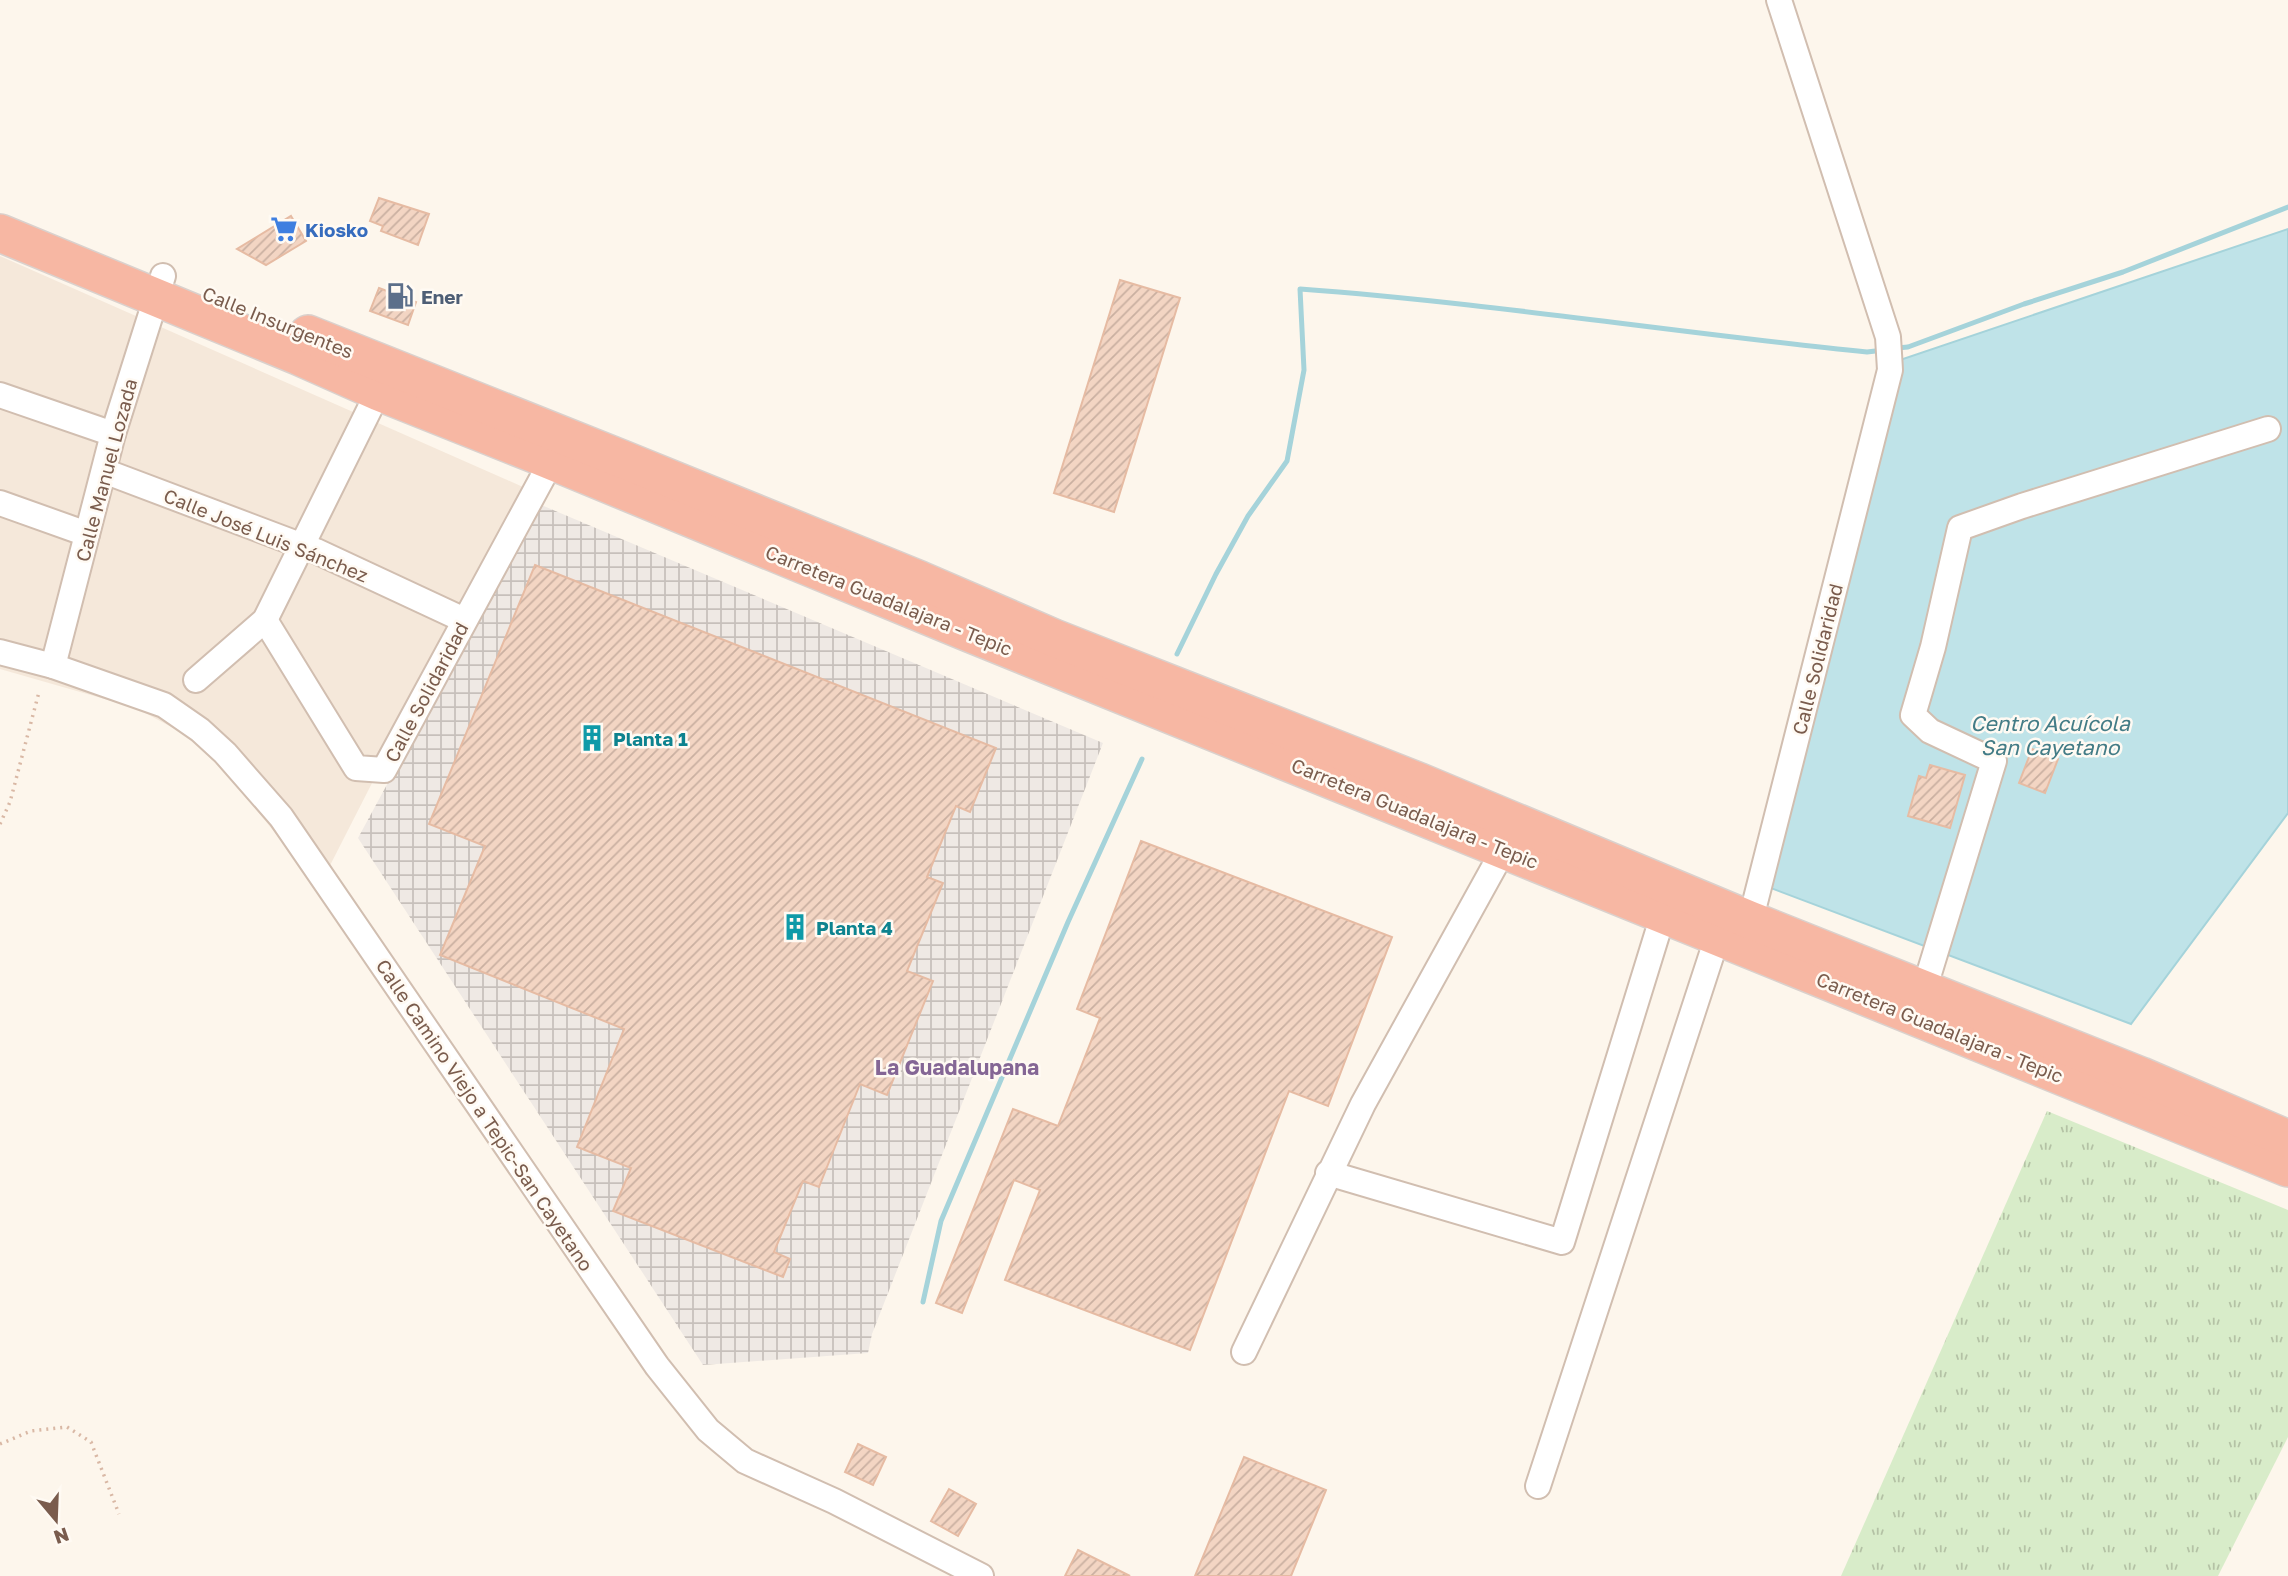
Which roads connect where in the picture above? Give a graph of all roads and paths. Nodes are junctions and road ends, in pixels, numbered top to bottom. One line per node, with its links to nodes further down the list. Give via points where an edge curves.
1 (1779, 0): 24 (street, Calle Solidaridad, via 1888,337 1891,370)
2 (0, 211): 4 (highway, Calle Insurgentes)
3 (0, 233): 4 (highway, Calle Insurgentes, via 69,260)
4 (160, 287): 5 (highway, Calle Insurgentes); 8 (street, Calle Manuel Lozada)
5 (384, 380): 9 (highway, Calle Insurgentes); 13 (street)
6 (0, 395): 8 (street)
7 (2268, 429): 25 (street, via 1960,528 1913,715 1930,731 1994,761)
8 (113, 434): 10 (street, Calle Manuel Lozada)
9 (554, 447): 15 (street, Calle Solidaridad); 16 (highway, Carretera Guadalajara - Tepic)
10 (104, 471): 12 (street, Calle Manuel Lozada); 13 (street, Calle José Luis Sánchez)
11 (0, 503): 12 (street)
12 (88, 534): 18 (street, Calle Manuel Lozada)
13 (302, 547): 14 (street); 15 (street, Calle José Luis Sánchez)
14 (265, 620): 15 (street, Calle Solidaridad, via 356,768 384,770); 19 (street)
15 (464, 620)
16 (1048, 650): 22 (highway, Carretera Guadalajara - Tepic); 24 (highway, Carretera Guadalajara - Tepic, via 1420,782)
17 (0, 652): 18 (street, Calle Camino Viejo a Tepic-San Cayetano)
18 (53, 666): 33 (street, Calle Camino Viejo a Tepic-San Cayetano, via 164,705 200,730 248,778 281,817 657,1366 708,1430 745,1461)
19 (196, 680)
20 (39, 692): 21 (path)
21 (0, 824)
22 (1504, 849): 23 (highway, Carretera Guadalajara - Tepic); 28 (street)
23 (1663, 915): 24 (highway, Carretera Guadalajara - Tepic); 28 (street, via 1562,1242)
24 (1737, 935): 25 (highway, Carretera Guadalajara - Tepic); 27 (highway, Carretera Guadalajara - Tepic); 31 (street, Calle Solidaridad)
25 (1924, 990): 26 (highway, Carretera Guadalajara - Tepic)
26 (2288, 1139)
27 (2288, 1168)
28 (1328, 1173): 29 (street)
29 (1244, 1352)
30 (0, 1444): 32 (path, via 32,1431 67,1427 90,1442)
31 (1538, 1486)
32 (120, 1514)
33 (981, 1576)

